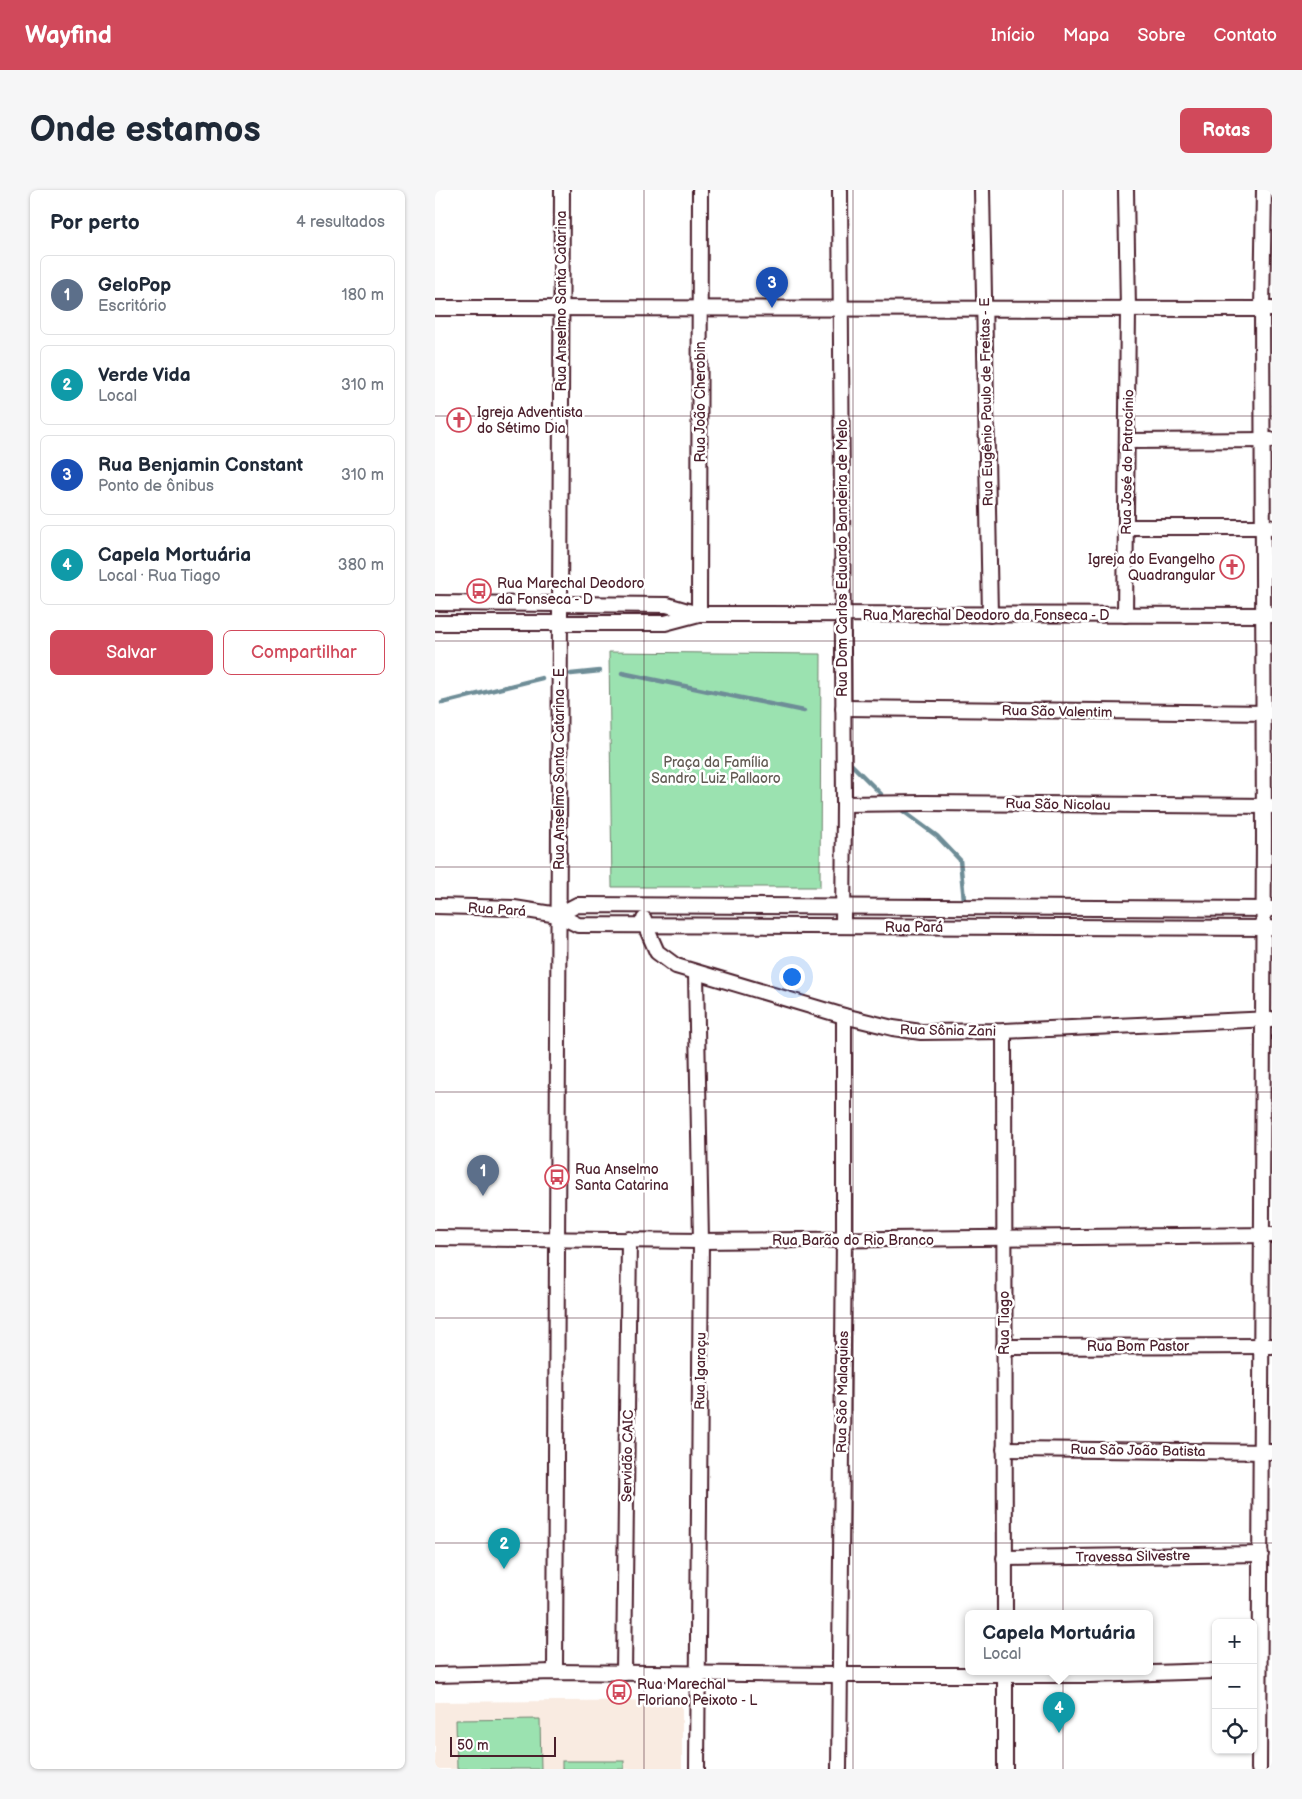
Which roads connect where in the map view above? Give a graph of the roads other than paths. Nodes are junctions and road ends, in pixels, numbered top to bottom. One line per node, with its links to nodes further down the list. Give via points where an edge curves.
1 (562, 190): 8 (street, Rua Anselmo Santa Catarina)
2 (700, 190): 9 (street, Rua João Cherobin)
3 (840, 190): 10 (street, Rua Dom Carlos Eduardo Bandeira de Melo)
4 (982, 190): 11 (street, Rua Eugênio Paulo de Freitas - E)
5 (1127, 190): 12 (street, Rua José do Patrocínio)
6 (1264, 190): 13 (street)
7 (435, 308): 8 (street)
8 (561, 308): 9 (street); 19 (street, Rua Anselmo Santa Catarina)
9 (700, 308): 10 (street); 20 (street, Rua João Cherobin)
10 (841, 308): 11 (street); 21 (street, Rua Dom Carlos Eduardo Bandeira de Melo)
11 (985, 309): 12 (street); 22 (street, Rua Eugênio Paulo de Freitas - E)
12 (1128, 309): 13 (street); 15 (street, Rua José do Patrocínio)
13 (1267, 309): 14 (street)
14 (1267, 440): 15 (street); 17 (street)
15 (1127, 441): 16 (street, Rua José do Patrocínio)
16 (1126, 526): 17 (street); 23 (street, Rua José do Patrocínio)
17 (1267, 527): 24 (street)
18 (435, 603): 19 (street, Rua Marechal Deodoro da Fonseca - D)
19 (560, 603): 20 (street, Rua Marechal Deodoro da Fonseca - D, via 667,605); 26 (street, Rua Anselmo Santa Catarina)
20 (699, 614): 21 (street, Rua Marechal Deodoro da Fonseca - D); 26 (street, Rua Marechal Deodoro da Fonseca - D, via 665,623)
21 (843, 614): 22 (street, Rua Marechal Deodoro da Fonseca - D); 27 (street, Rua Dom Carlos Eduardo Bandeira de Melo)
22 (990, 615): 23 (street, Rua Marechal Deodoro da Fonseca - D)
23 (1125, 615): 24 (street, Rua Marechal Deodoro da Fonseca - D)
24 (1267, 615): 28 (street)
25 (435, 623): 26 (street, Rua Marechal Deodoro da Fonseca - D)
26 (560, 623): 35 (street, Rua Anselmo Santa Catarina - E)
27 (843, 708): 28 (street, Rua São Valentim); 29 (street, Rua Dom Carlos Eduardo Bandeira de Melo)
28 (1268, 713): 30 (street)
29 (844, 804): 30 (street, Rua São Nicolau); 33 (street, Rua Dom Carlos Eduardo Bandeira de Melo)
30 (1268, 806): 34 (street)
31 (435, 906): 35 (street, Rua Pará, via 514,908)
32 (643, 906): 33 (street, Rua Pará); 35 (street, Rua Pará, via 577,905); 36 (street, Rua Sônia Zani)
33 (843, 906): 34 (street, Rua Pará); 37 (street, Rua Dom Carlos Eduardo Bandeira de Melo)
34 (1268, 909): 38 (street)
35 (558, 915): 36 (street, Rua Pará, via 577,925); 46 (street)
36 (645, 925): 37 (street, Rua Pará); 39 (street, Rua Sônia Zani, via 657,952 676,966)
37 (843, 926): 38 (street, Rua Pará)
38 (1268, 928): 41 (street)
39 (696, 973): 40 (street, Rua Sônia Zani); 50 (street, Rua Igaraçu)
40 (844, 1016): 42 (street, Rua Sônia Zani, via 921,1032); 49 (street, Rua São Malaquias)
41 (1267, 1019): 42 (street, Rua Sônia Zani); 43 (street)
42 (1004, 1031): 48 (street, Rua Tiago)
43 (1267, 1122): 44 (street)
44 (1267, 1235): 48 (street, Rua Barão do Rio Branco); 52 (street)
45 (435, 1238): 46 (street, Rua Barão do Rio Branco)
46 (557, 1238): 47 (street, Rua Barão do Rio Branco); 60 (street)
47 (629, 1239): 50 (street, Rua Barão do Rio Branco); 61 (street, Servidão CAIC)
48 (1004, 1239): 49 (street, Rua Barão do Rio Branco); 51 (street, Rua Tiago)
49 (844, 1240): 50 (street, Rua Barão do Rio Branco); 66 (street, Rua São Malaquias)
50 (701, 1241): 62 (street, Rua Igaraçu)
51 (1004, 1346): 52 (street, Rua Bom Pastor); 53 (street, Rua Tiago)
52 (1267, 1346): 54 (street)
53 (1004, 1449): 54 (street, Rua São João Batista); 56 (street, Rua Tiago)
54 (1267, 1452): 55 (street)
55 (1261, 1554): 56 (street, Travessa Silvestre); 58 (street)
56 (1004, 1558): 57 (street, Rua Tiago)
57 (1005, 1610)
58 (1262, 1670): 71 (street)
59 (1212, 1671): 64 (street)
60 (555, 1672): 61 (street); 65 (street)
61 (624, 1673): 62 (street)
62 (697, 1673): 66 (street); 68 (street, Rua Igaraçu)
63 (965, 1673): 66 (street)
64 (1153, 1673)
65 (435, 1674)
66 (838, 1675): 69 (street, Rua São Malaquias)
67 (1005, 1675): 70 (street)
68 (697, 1769)
69 (839, 1769)
70 (1005, 1769)
71 (1259, 1769)

